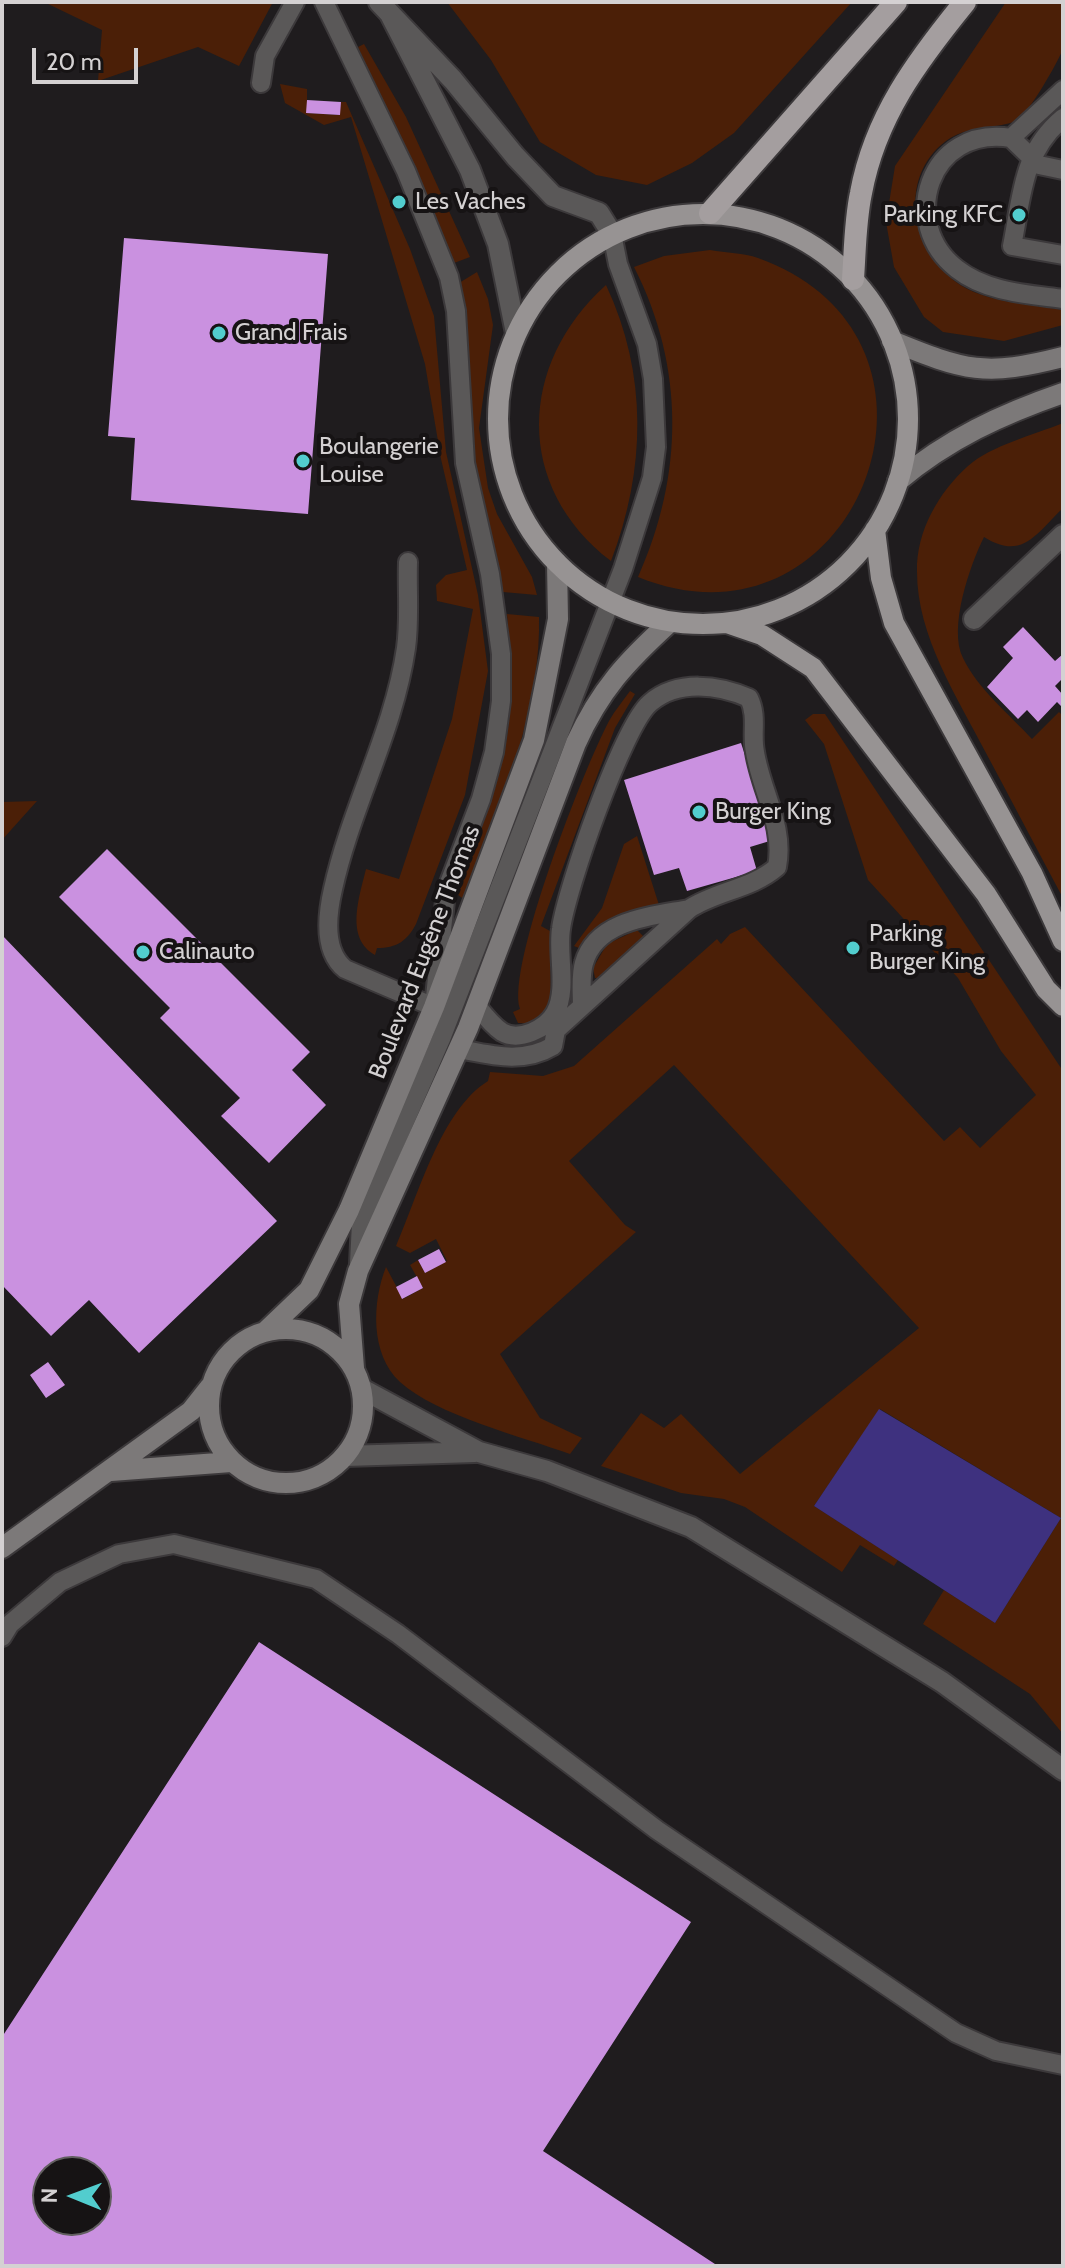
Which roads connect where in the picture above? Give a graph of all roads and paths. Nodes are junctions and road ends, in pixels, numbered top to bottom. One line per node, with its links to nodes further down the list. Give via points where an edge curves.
1 (295, 2): 6 (lane, via 265,56)
2 (324, 2): 35 (lane, via 411,183 449,277 456,311 465,463 490,574 501,654 494,752 446,891)
3 (896, 2): 12 (highway)
4 (965, 2): 15 (highway, via 918,59 884,115 860,196)
5 (384, 8): 13 (street, via 553,196 599,213); 17 (street, via 470,170 498,244)
6 (261, 83)
7 (1063, 90): 9 (lane)
8 (1063, 118): 10 (lane, via 1044,134)
9 (1011, 138): 10 (lane); 16 (lane, via 967,140 936,168 928,198 933,237 941,254 971,279)
10 (1031, 156): 11 (lane, via 1039,165); 14 (lane, via 1012,246)
11 (1063, 170)
12 (710, 213): 13 (main road, via 660,218); 15 (main road, via 788,232)
13 (612, 234): 17 (main road, via 556,275); 26 (lane, via 647,344 657,411 652,478)
14 (1063, 255)
15 (853, 279): 18 (main road)
16 (1063, 299)
17 (516, 333): 25 (main road, via 500,385 499,440 524,519)
18 (892, 341): 19 (main road, via 961,368 1016,369); 21 (main road, via 907,396)
19 (1063, 357)
20 (1063, 393): 21 (main road, via 1015,409 933,451)
21 (898, 481): 22 (main road)
22 (875, 530): 29 (main road, via 836,575 811,593 757,617); 31 (main road, via 894,623 1032,873)
23 (1063, 535): 27 (street)
24 (408, 562): 35 (lane, via 406,647 390,714 332,890 330,949 345,969)
25 (557, 563): 26 (main road); 35 (main road, Boulevard Eugène Thomas, via 558,619 534,740)
26 (608, 602): 28 (main road); 37 (lane, via 441,1039 361,1222)
27 (974, 619)
28 (670, 622): 29 (main road); 32 (main road, via 621,667 592,707)
29 (727, 623): 34 (main road, via 762,635 813,668 986,894 1046,989)
30 (689, 909): 32 (lane, via 767,876 777,867 779,853 779,835 755,756 755,710 749,698 704,685 649,704 624,744 565,905 559,944 561,997 555,1013 537,1030 510,1036); 33 (lane); 33 (lane, via 651,916 600,936 583,966)
31 (1063, 941)
32 (477, 1006): 36 (main road)
33 (582, 1006): 36 (lane, via 556,1030 553,1046 542,1053 523,1058)
34 (1063, 1006)
35 (434, 1007): 38 (main road, Boulevard Eugène Thomas, via 349,1210 309,1290)
36 (459, 1049): 37 (main road)
37 (358, 1271): 39 (main road, via 349,1304)
38 (266, 1331): 39 (main road, via 307,1332 342,1352); 40 (main road, via 231,1352)
39 (354, 1368): 41 (main road)
40 (211, 1387): 44 (main road, via 208,1414 216,1440); 45 (main road, via 191,1411)
41 (362, 1389): 42 (street); 43 (main road, via 359,1433)
42 (479, 1452): 43 (street); 48 (street, via 547,1471 691,1527 942,1682)
43 (345, 1456): 44 (main road, via 314,1479 292,1484 270,1483)
44 (231, 1462): 45 (main road)
45 (111, 1471): 46 (main road)
46 (2, 1548)
47 (2, 1637): 49 (lane, via 60,1582 119,1554 174,1544 316,1579 398,1634 657,1830 956,2033 996,2051)
48 (1063, 1770)
49 (1063, 2065)

